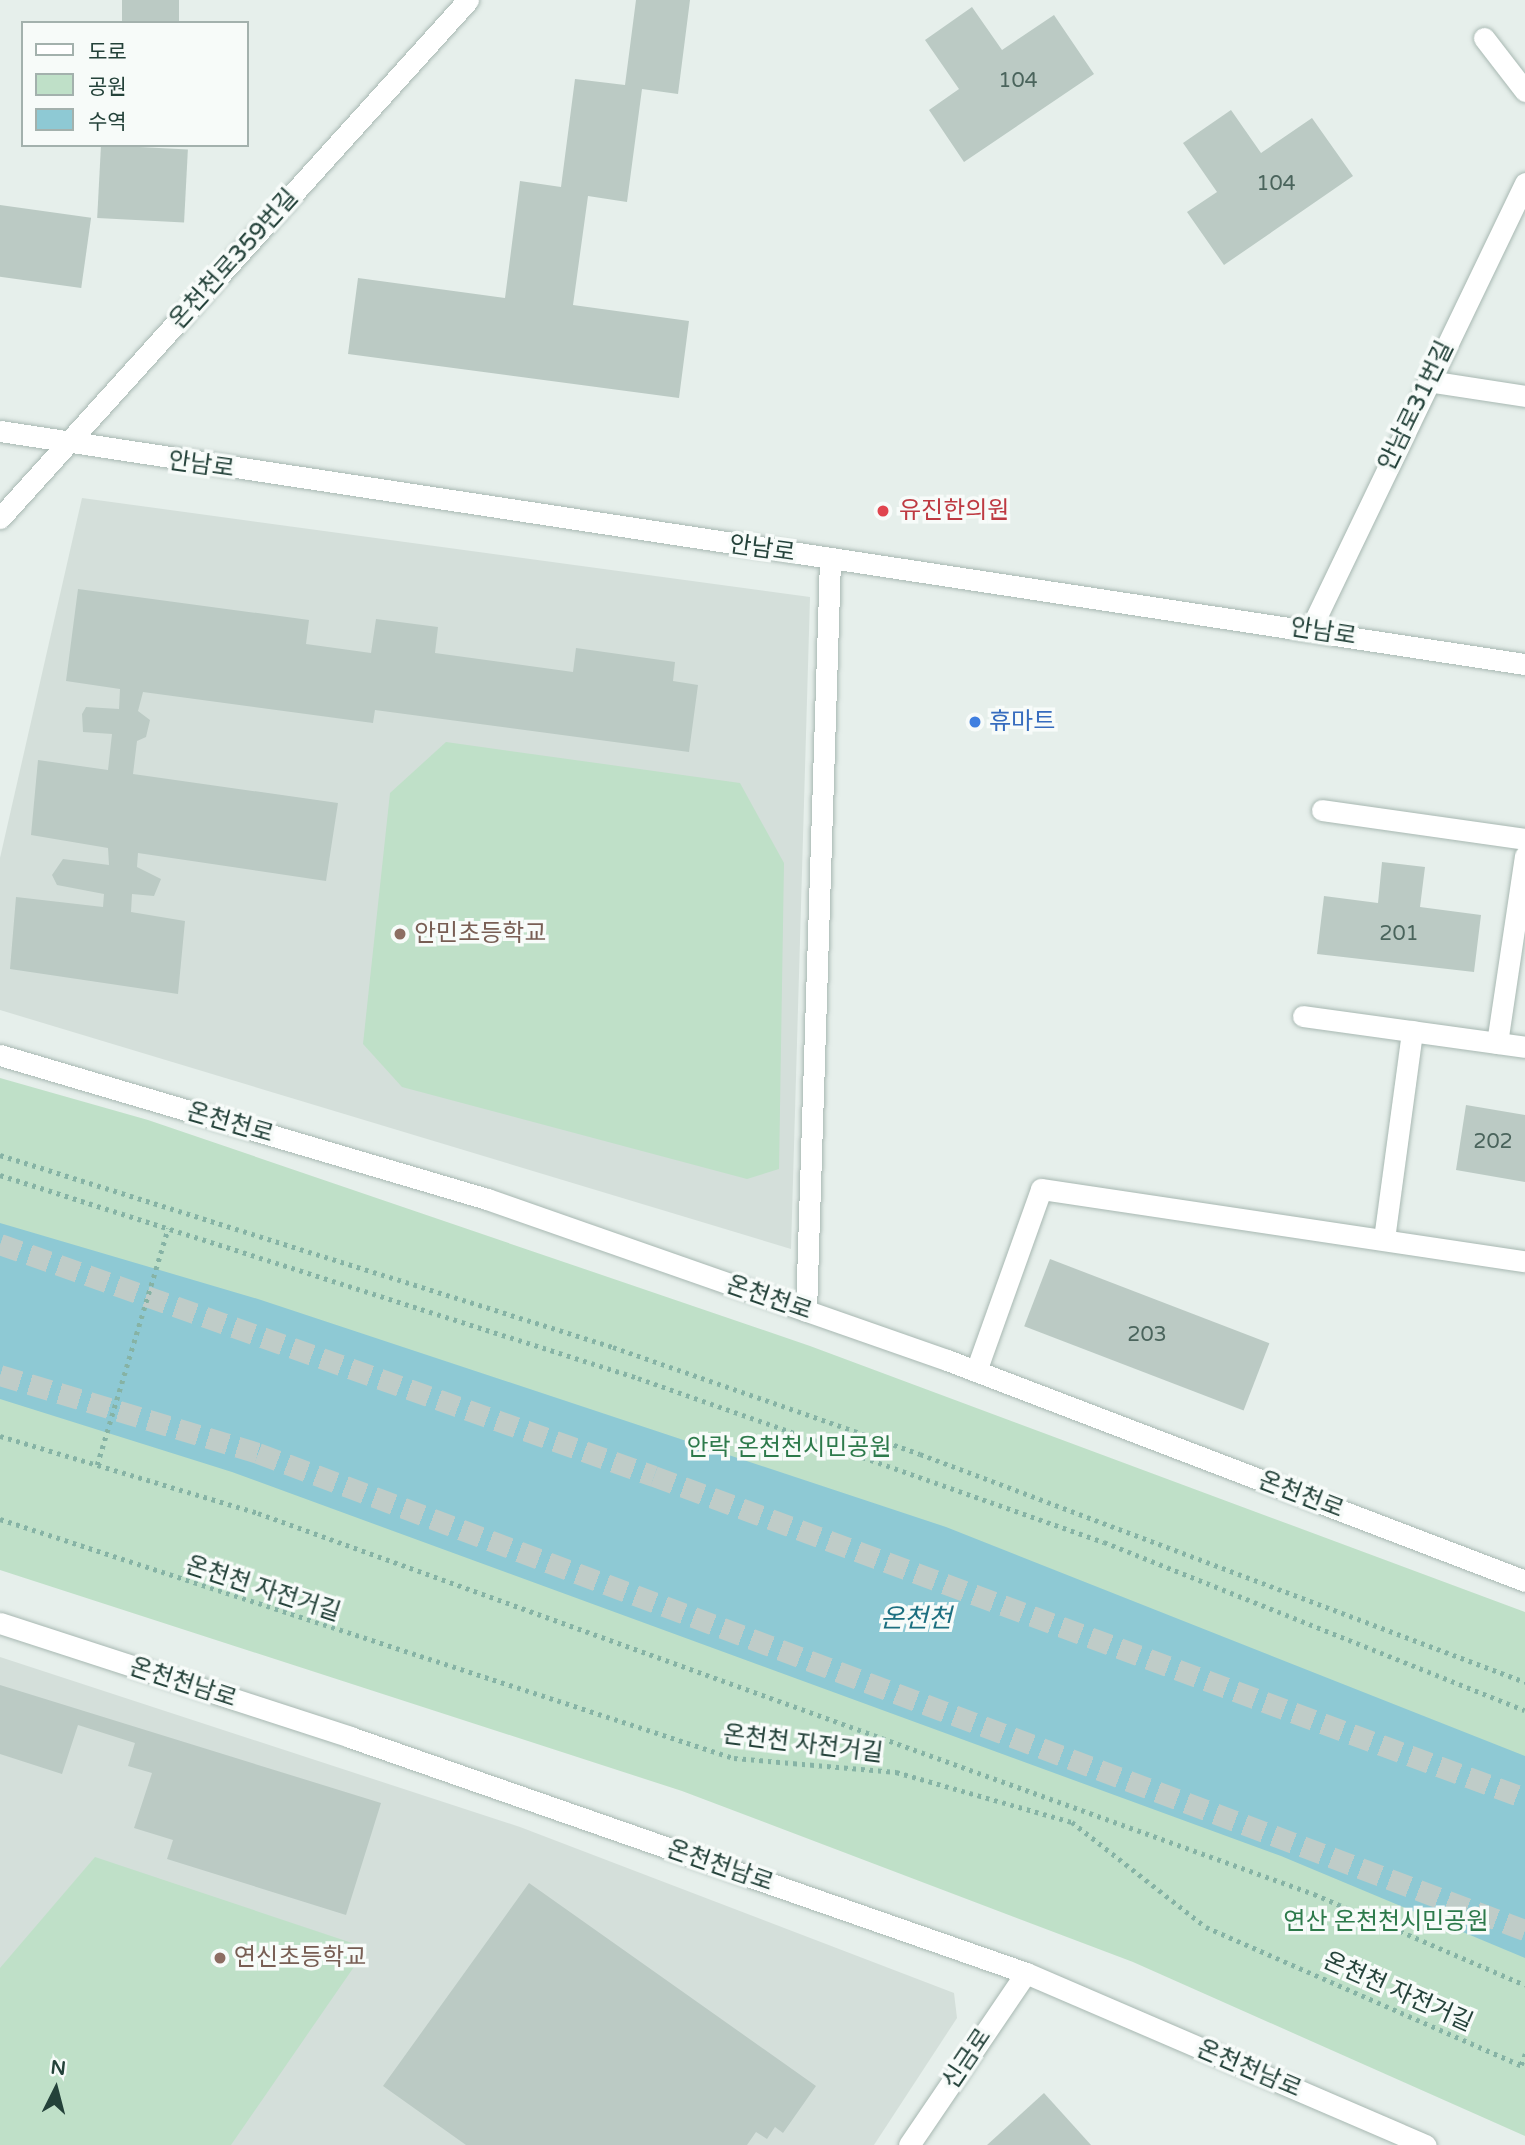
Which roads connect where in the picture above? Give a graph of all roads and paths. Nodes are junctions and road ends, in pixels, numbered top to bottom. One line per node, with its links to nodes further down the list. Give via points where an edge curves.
1 (468, 0): 8 (street, 온천천로359번길)
2 (1484, 37): 3 (street)
3 (1525, 91)
4 (1525, 183): 5 (street, 안남로31번길)
5 (1428, 382): 6 (street); 11 (street, 안남로31번길)
6 (1525, 396)
7 (0, 431): 8 (street, 안남로)
8 (66, 445): 9 (street, 온천천로359번길); 10 (street, 안남로)
9 (0, 518)
10 (830, 559): 11 (street, 안남로); 26 (street)
11 (1310, 630): 12 (street, 안남로)
12 (1525, 664)
13 (1322, 810): 14 (street)
14 (1525, 839)
15 (1525, 856): 18 (street)
16 (1303, 1016): 17 (street)
17 (1412, 1031): 18 (street); 24 (street)
18 (1497, 1043): 19 (street)
19 (1525, 1047)
20 (0, 1055): 26 (street, 온천천로, via 487,1199)
21 (0, 1155): 33 (path, via 626,1351 920,1454)
22 (0, 1175): 23 (path)
23 (167, 1228): 29 (path, bridge); 34 (path, via 638,1378 1091,1538)
24 (1384, 1239): 25 (street); 27 (street, via 1041,1189)
25 (1525, 1261)
26 (806, 1311): 27 (street, 온천천로)
27 (976, 1371): 31 (street, 온천천로)
28 (0, 1436): 29 (path)
29 (97, 1465): 36 (path, via 271,1517 1301,1889)
30 (0, 1519): 38 (path, 온천천 자전거길, via 734,1758 896,1772 1072,1822 1206,1927)
31 (1525, 1581)
32 (0, 1623): 35 (street, 온천천남로, via 349,1737)
33 (1525, 1682)
34 (1525, 1710)
35 (1026, 1973): 39 (street, 신금로); 40 (street, 온천천남로)
36 (1525, 1985)
37 (1525, 2054): 38 (path)
38 (1523, 2066)
39 (909, 2145)
40 (1426, 2145)

